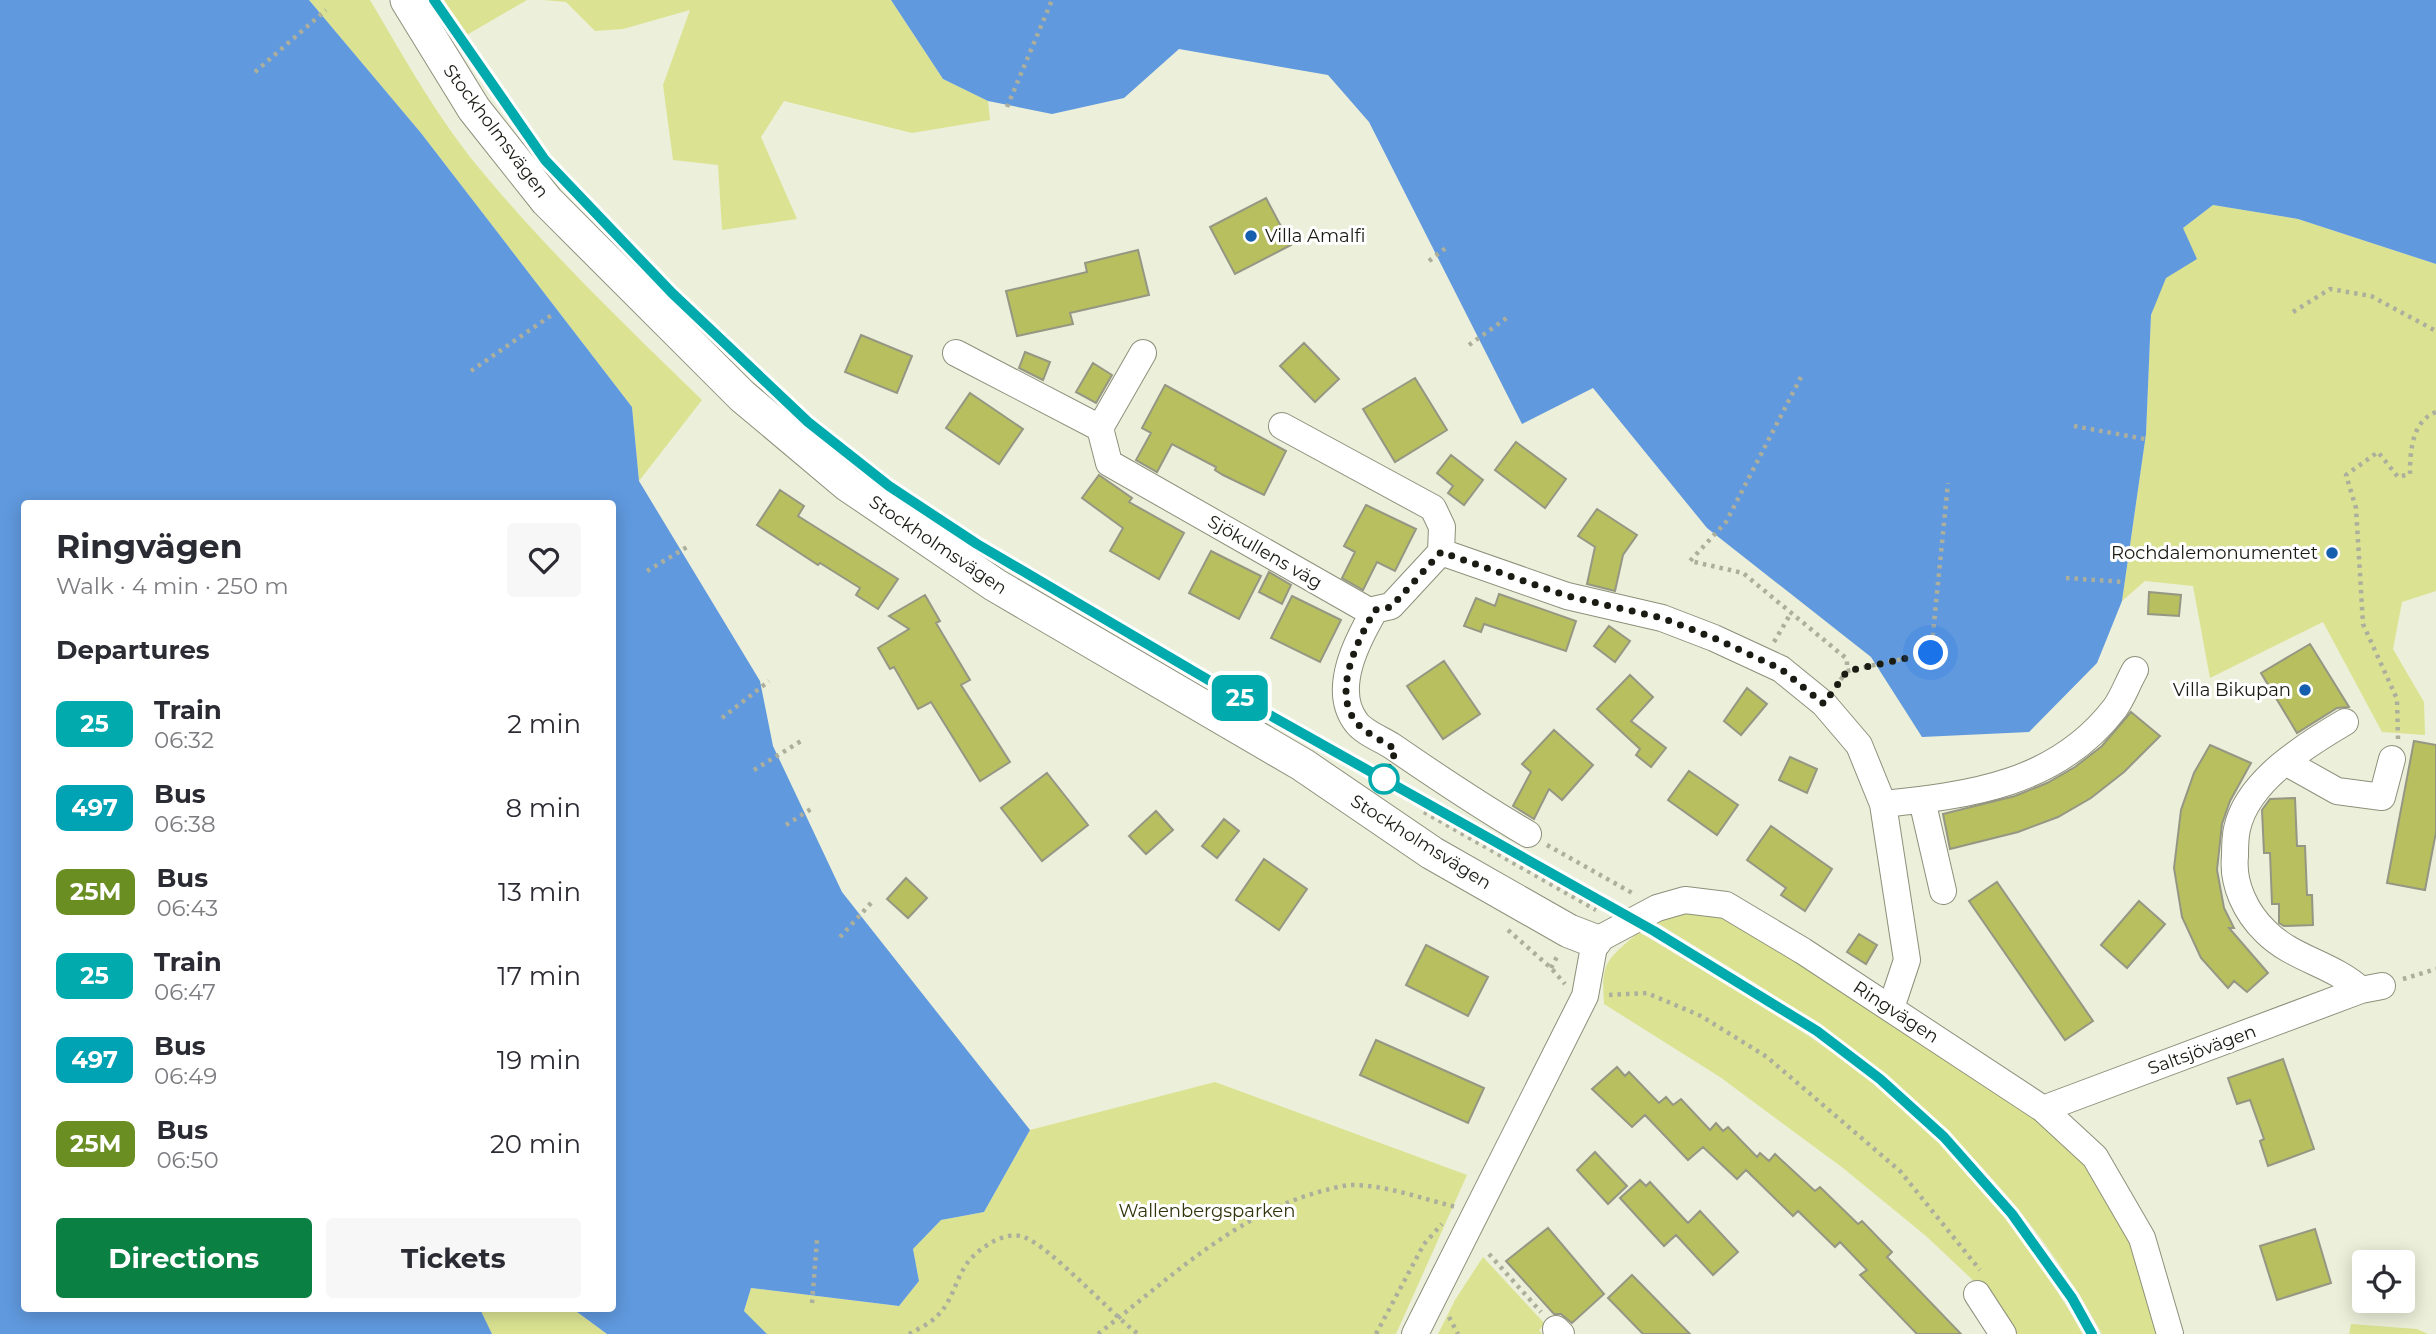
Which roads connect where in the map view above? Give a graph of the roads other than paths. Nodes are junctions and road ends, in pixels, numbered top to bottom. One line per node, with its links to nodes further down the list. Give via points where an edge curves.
1 (407, 0): 16 (main road, Stockholmsvägen, via 474,108 547,201 742,396 848,485 995,585 1303,765 1432,853 1569,931)
2 (956, 354): 5 (street)
3 (1143, 354): 5 (street)
4 (1282, 426): 6 (street, via 1433,508 1442,527)
5 (1100, 428): 7 (street, Sjökullens väg, via 1109,463 1369,611)
6 (1441, 552): 7 (street, via 1391,607); 13 (street, via 1567,596 1662,618 1781,669 1824,704 1859,745)
7 (1375, 610): 14 (street, via 1348,668 1347,698 1356,722)
8 (2134, 670): 12 (street, via 2116,707 2089,735 2050,764 1996,787)
9 (2344, 722): 11 (street, via 2306,745)
10 (2392, 759): 11 (street, via 2382,797 2337,791)
11 (2287, 763): 18 (street, Saltsjövägen, via 2262,785 2237,828 2234,869 2239,891 2266,932 2287,950 2372,988)
12 (1922, 800): 13 (street); 15 (street)
13 (1883, 804): 17 (street, via 1907,960)
14 (1528, 834)
15 (1943, 891)
16 (1596, 926): 17 (street, Ringvägen, via 1685,900 1726,905); 20 (street, via 1585,996)
17 (1892, 1008): 18 (street, Ringvägen)
18 (2043, 1109): 22 (street, Ringvägen, via 2095,1157 2142,1238)
19 (1977, 1294): 21 (street)
20 (1415, 1334)
21 (2003, 1334)
22 (2170, 1334)

